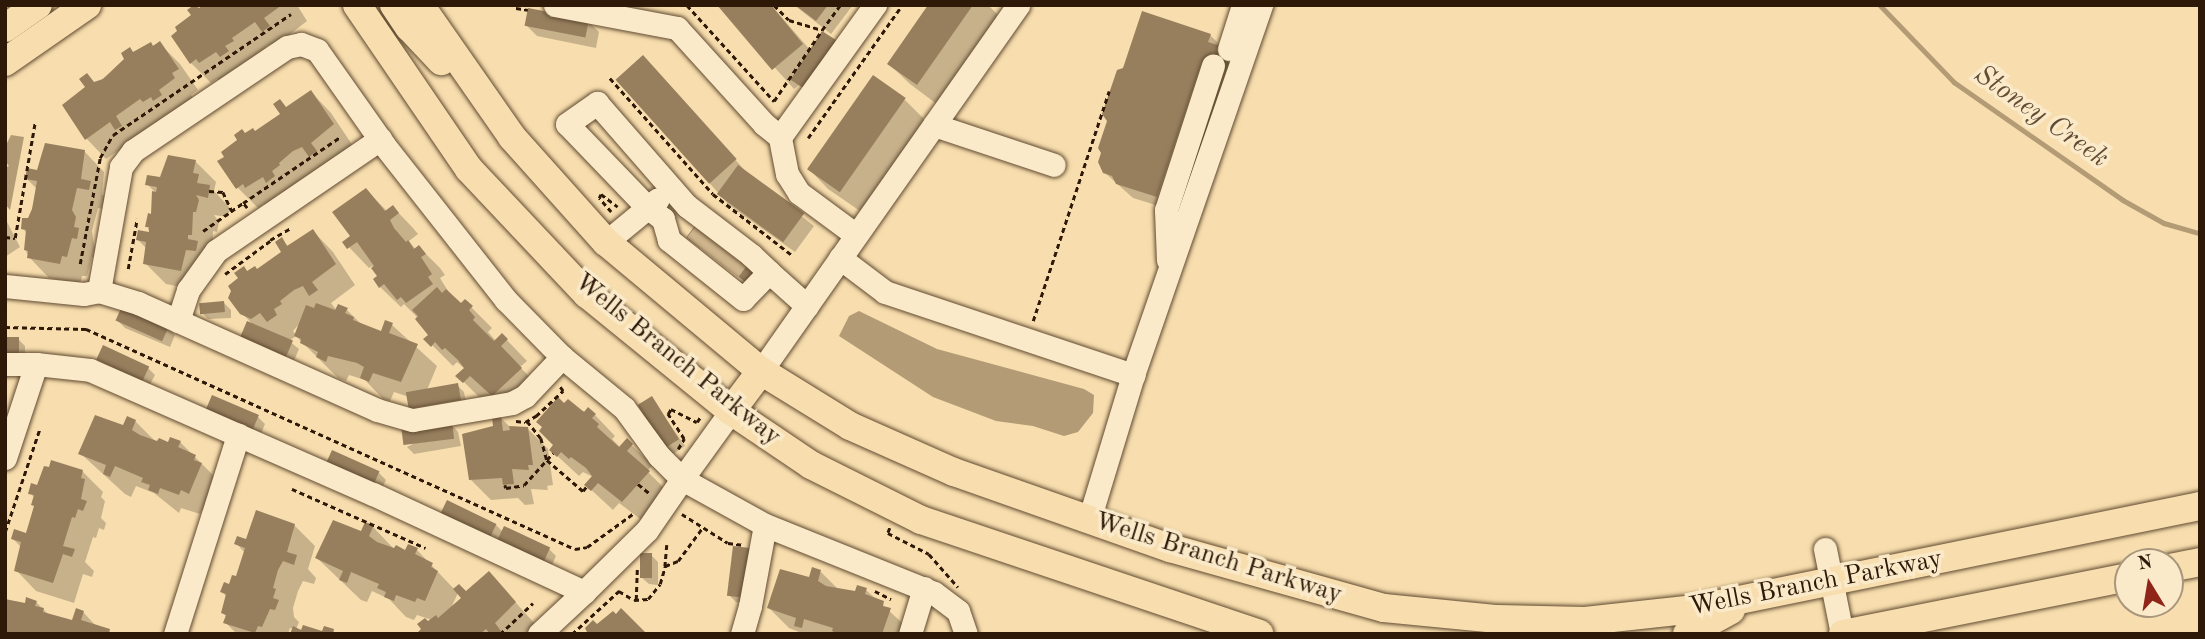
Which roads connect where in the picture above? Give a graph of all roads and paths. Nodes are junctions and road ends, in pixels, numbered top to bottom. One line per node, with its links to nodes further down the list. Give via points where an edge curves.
1 (38, 5): 18 (main road)
2 (87, 5): 21 (main road)
3 (357, 5): 65 (main road, Wells Branch Parkway, via 469,169 587,294)
4 (394, 5): 27 (main road)
5 (420, 5): 27 (main road, Wells Branch Parkway)
6 (555, 5): 28 (street, via 677,28)
7 (687, 5): 19 (path, via 774,101)
8 (774, 5): 19 (path, via 789,20)
9 (840, 5): 19 (path)
10 (875, 5): 28 (street)
11 (902, 5): 29 (path)
12 (1018, 5): 25 (street)
13 (1233, 5): 20 (street)
14 (1243, 5): 20 (street)
15 (1261, 5): 51 (street)
16 (516, 8): 17 (path)
17 (528, 10)
18 (5, 28)
19 (822, 30)
20 (1221, 57): 51 (street, via 1166,237)
21 (5, 62)
22 (610, 78): 48 (path, via 713,194)
23 (1109, 91): 59 (path)
24 (35, 122): 45 (path, via 15,238)
25 (934, 125): 31 (street); 44 (street)
26 (340, 137): 35 (path)
27 (512, 137): 41 (main road, Wells Branch Parkway)
28 (780, 137): 44 (street, via 786,174 799,193)
29 (808, 138)
30 (380, 139): 55 (street, via 317,50 301,44 287,47 133,151 121,167); 57 (street, via 216,251 188,290); 60 (street, via 506,300)
31 (1054, 165)
32 (671, 188): 36 (street); 36 (street, via 597,103 567,124); 47 (street)
33 (209, 191): 37 (path, via 223,192)
34 (624, 202): 41 (path, via 618,208 601,194 599,198 612,211)
35 (243, 203): 37 (path); 38 (path)
36 (647, 207): 41 (street); 47 (street, via 663,219 669,240)
37 (232, 211): 42 (path)
38 (251, 214)
39 (136, 219): 50 (path)
40 (291, 228): 46 (path)
41 (606, 229): 63 (main road, Wells Branch Parkway)
42 (203, 231)
43 (264, 232): 46 (path)
44 (856, 235): 49 (street)
45 (5, 237)
46 (270, 241): 53 (path)
47 (716, 251): 52 (street); 52 (street, via 743,299)
48 (792, 256)
49 (840, 258): 56 (street); 64 (street, via 886,292)
50 (128, 269)
51 (1169, 270): 64 (street)
52 (769, 272): 56 (street)
53 (221, 277)
54 (5, 286): 55 (street, via 84,294)
55 (99, 291): 57 (street)
56 (807, 306): 63 (street)
57 (178, 321): 60 (street, via 377,410 413,420 512,403 525,396)
58 (5, 327): 80 (path, via 86,329 575,549 586,547)
59 (1032, 327)
60 (562, 357): 74 (street, via 624,408)
61 (36, 364): 62 (street); 69 (street, via 90,370); 72 (street)
62 (5, 365)
63 (761, 371): 65 (main road); 83 (main road, Wells Branch Parkway, via 850,426 954,472)
64 (1133, 375): 83 (street)
65 (731, 411): 74 (street); 107 (main road, Wells Branch Parkway, via 811,465 921,520)
66 (701, 416): 70 (path, via 697,422 671,409 668,414 684,439)
67 (527, 421): 73 (path, via 541,438)
68 (40, 428): 86 (path)
69 (238, 436): 96 (street); 100 (street)
70 (676, 452)
71 (553, 453): 73 (path)
72 (5, 458)
73 (547, 460): 77 (path, via 524,485); 78 (path, via 583,491)
74 (682, 480): 84 (street); 96 (street, via 647,530)
75 (638, 484): 76 (path, via 648,492)
76 (654, 484)
77 (505, 485)
78 (586, 487)
79 (292, 489): 89 (path)
80 (641, 503)
81 (2200, 506): 94 (main road, Wells Branch Parkway)
82 (676, 511): 85 (path)
83 (1090, 520): 97 (main road, Wells Branch Parkway, via 1170,548 1384,608 1497,619 1585,621)
84 (765, 525): 95 (street); 104 (street)
85 (703, 527): 88 (path, via 728,543); 92 (path, via 678,561)
86 (5, 532)
87 (667, 545): 92 (path)
88 (748, 545)
89 (426, 548)
90 (1825, 549): 94 (street)
91 (637, 566): 98 (path)
92 (665, 566): 98 (path, via 656,592 648,599)
93 (2114, 580): 109 (main road, Wells Branch Parkway)
94 (1832, 582): 97 (main road, Wells Branch Parkway); 109 (street)
95 (924, 588): 105 (street); 106 (street, via 958,611)
96 (584, 592): 102 (street)
97 (1751, 598): 108 (main road)
98 (636, 600): 103 (path, via 619,591)
99 (533, 603): 101 (path)
100 (175, 634)
101 (500, 634)
102 (539, 634)
103 (572, 634)
104 (742, 634)
105 (910, 634)
106 (966, 634)
107 (1259, 634)
108 (1687, 634)
109 (1843, 634)

